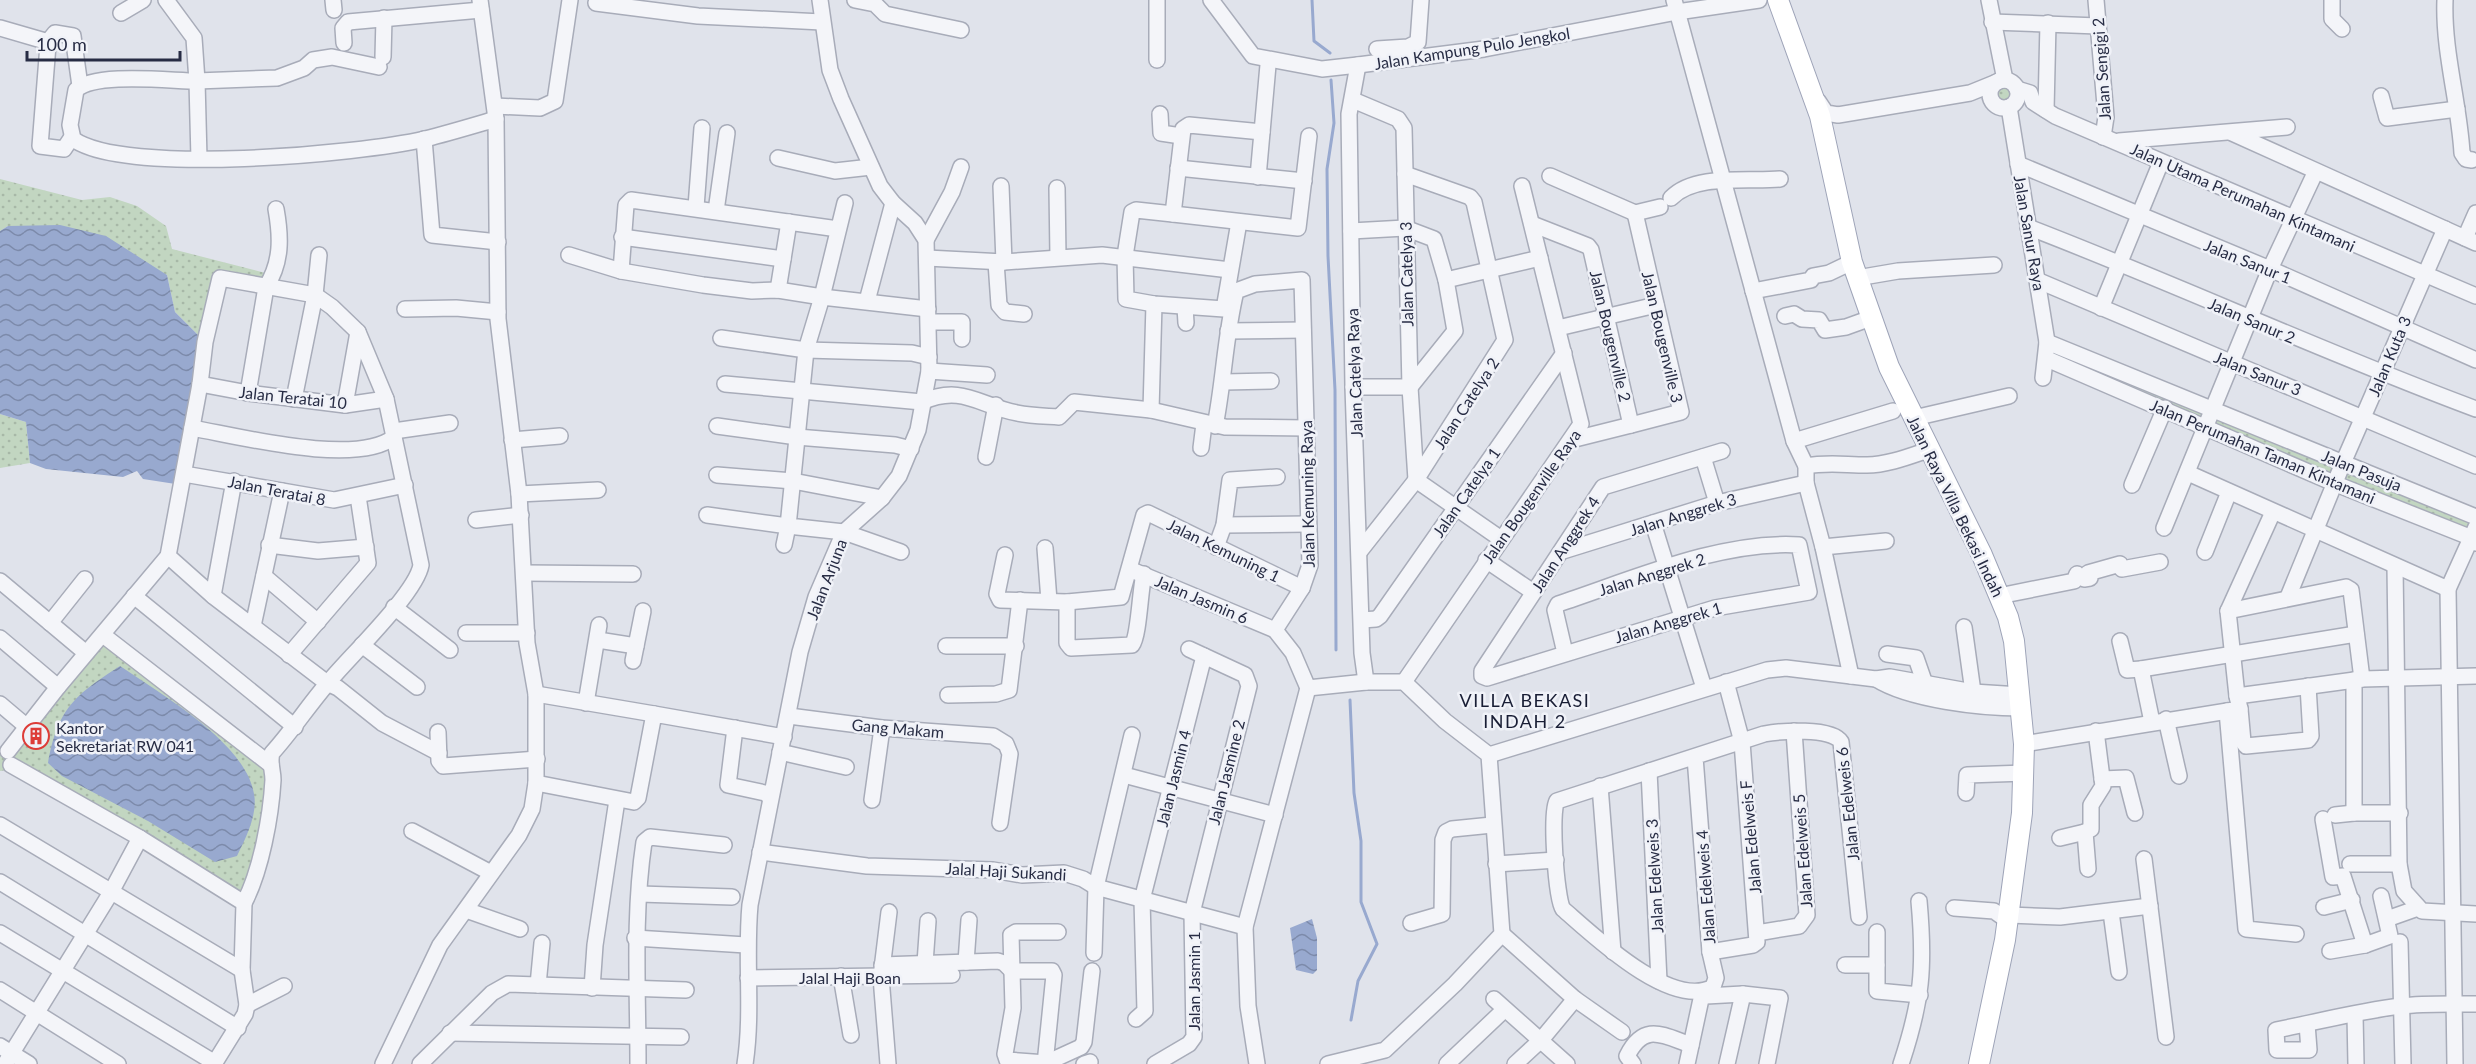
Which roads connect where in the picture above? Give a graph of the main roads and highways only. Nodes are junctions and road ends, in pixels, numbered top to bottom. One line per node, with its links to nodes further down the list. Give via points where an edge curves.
1 (1778, 0): 2 (main road, Jalan Raya Villa Bekasi Indah, via 1820,116 1854,270 1889,367 1999,596 2014,641 2025,773 2008,918)
2 (1979, 1064)

